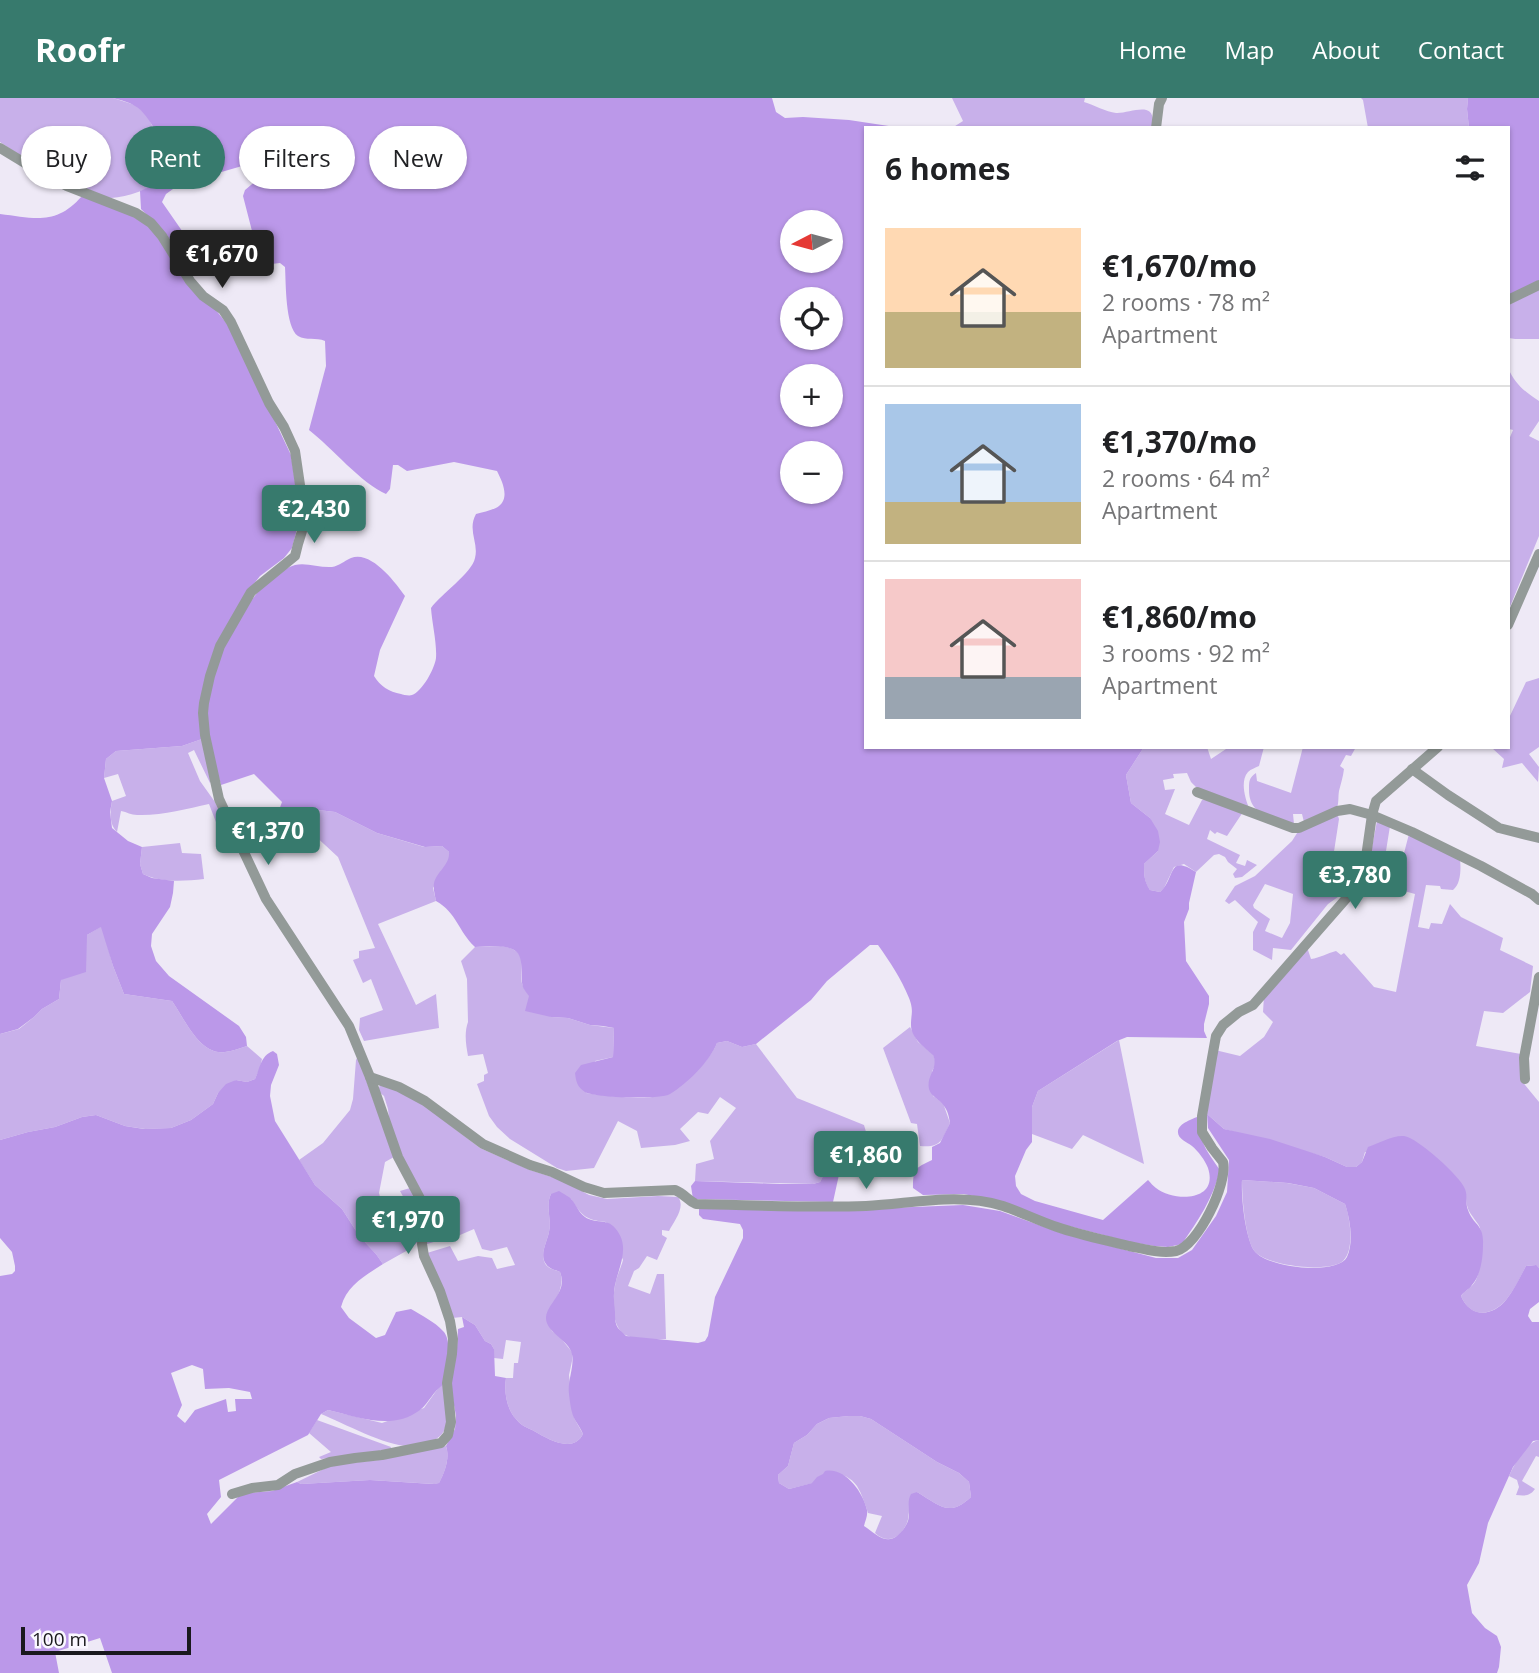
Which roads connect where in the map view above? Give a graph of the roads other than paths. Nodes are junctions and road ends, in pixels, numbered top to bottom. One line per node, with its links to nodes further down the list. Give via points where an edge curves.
1 (1162, 98): 2 (street)
2 (1156, 126)
3 (0, 148): 15 (street, via 66,186 136,212 151,223 190,281 227,316 295,451 302,531 295,556 251,592 220,646 204,703 205,735 219,799 266,899 349,1026)
4 (1539, 285): 5 (street)
5 (1510, 299)
6 (1539, 554): 7 (street)
7 (1510, 620)
8 (1436, 749): 9 (street)
9 (1412, 769): 11 (street, via 1376,801); 12 (street, via 1499,828)
10 (1196, 792): 11 (street, via 1293,828 1337,811)
11 (1372, 815): 13 (street, via 1481,866); 15 (street, via 1358,886 1252,1004 1223,1025 1216,1036 1202,1132 1223,1162 1223,1180 1205,1220 1188,1245 1178,1251 1126,1245 1059,1228 1001,1205 963,1199 867,1206 696,1204 675,1190 604,1193 483,1144 425,1101)
12 (1539, 838)
13 (1539, 901)
14 (1539, 977): 16 (street, via 1524,1058)
15 (370, 1077): 17 (street, via 398,1157 423,1204 424,1256 450,1321 453,1354 447,1383 448,1435 441,1443 330,1462 278,1485)
16 (1525, 1079)
17 (232, 1494)

